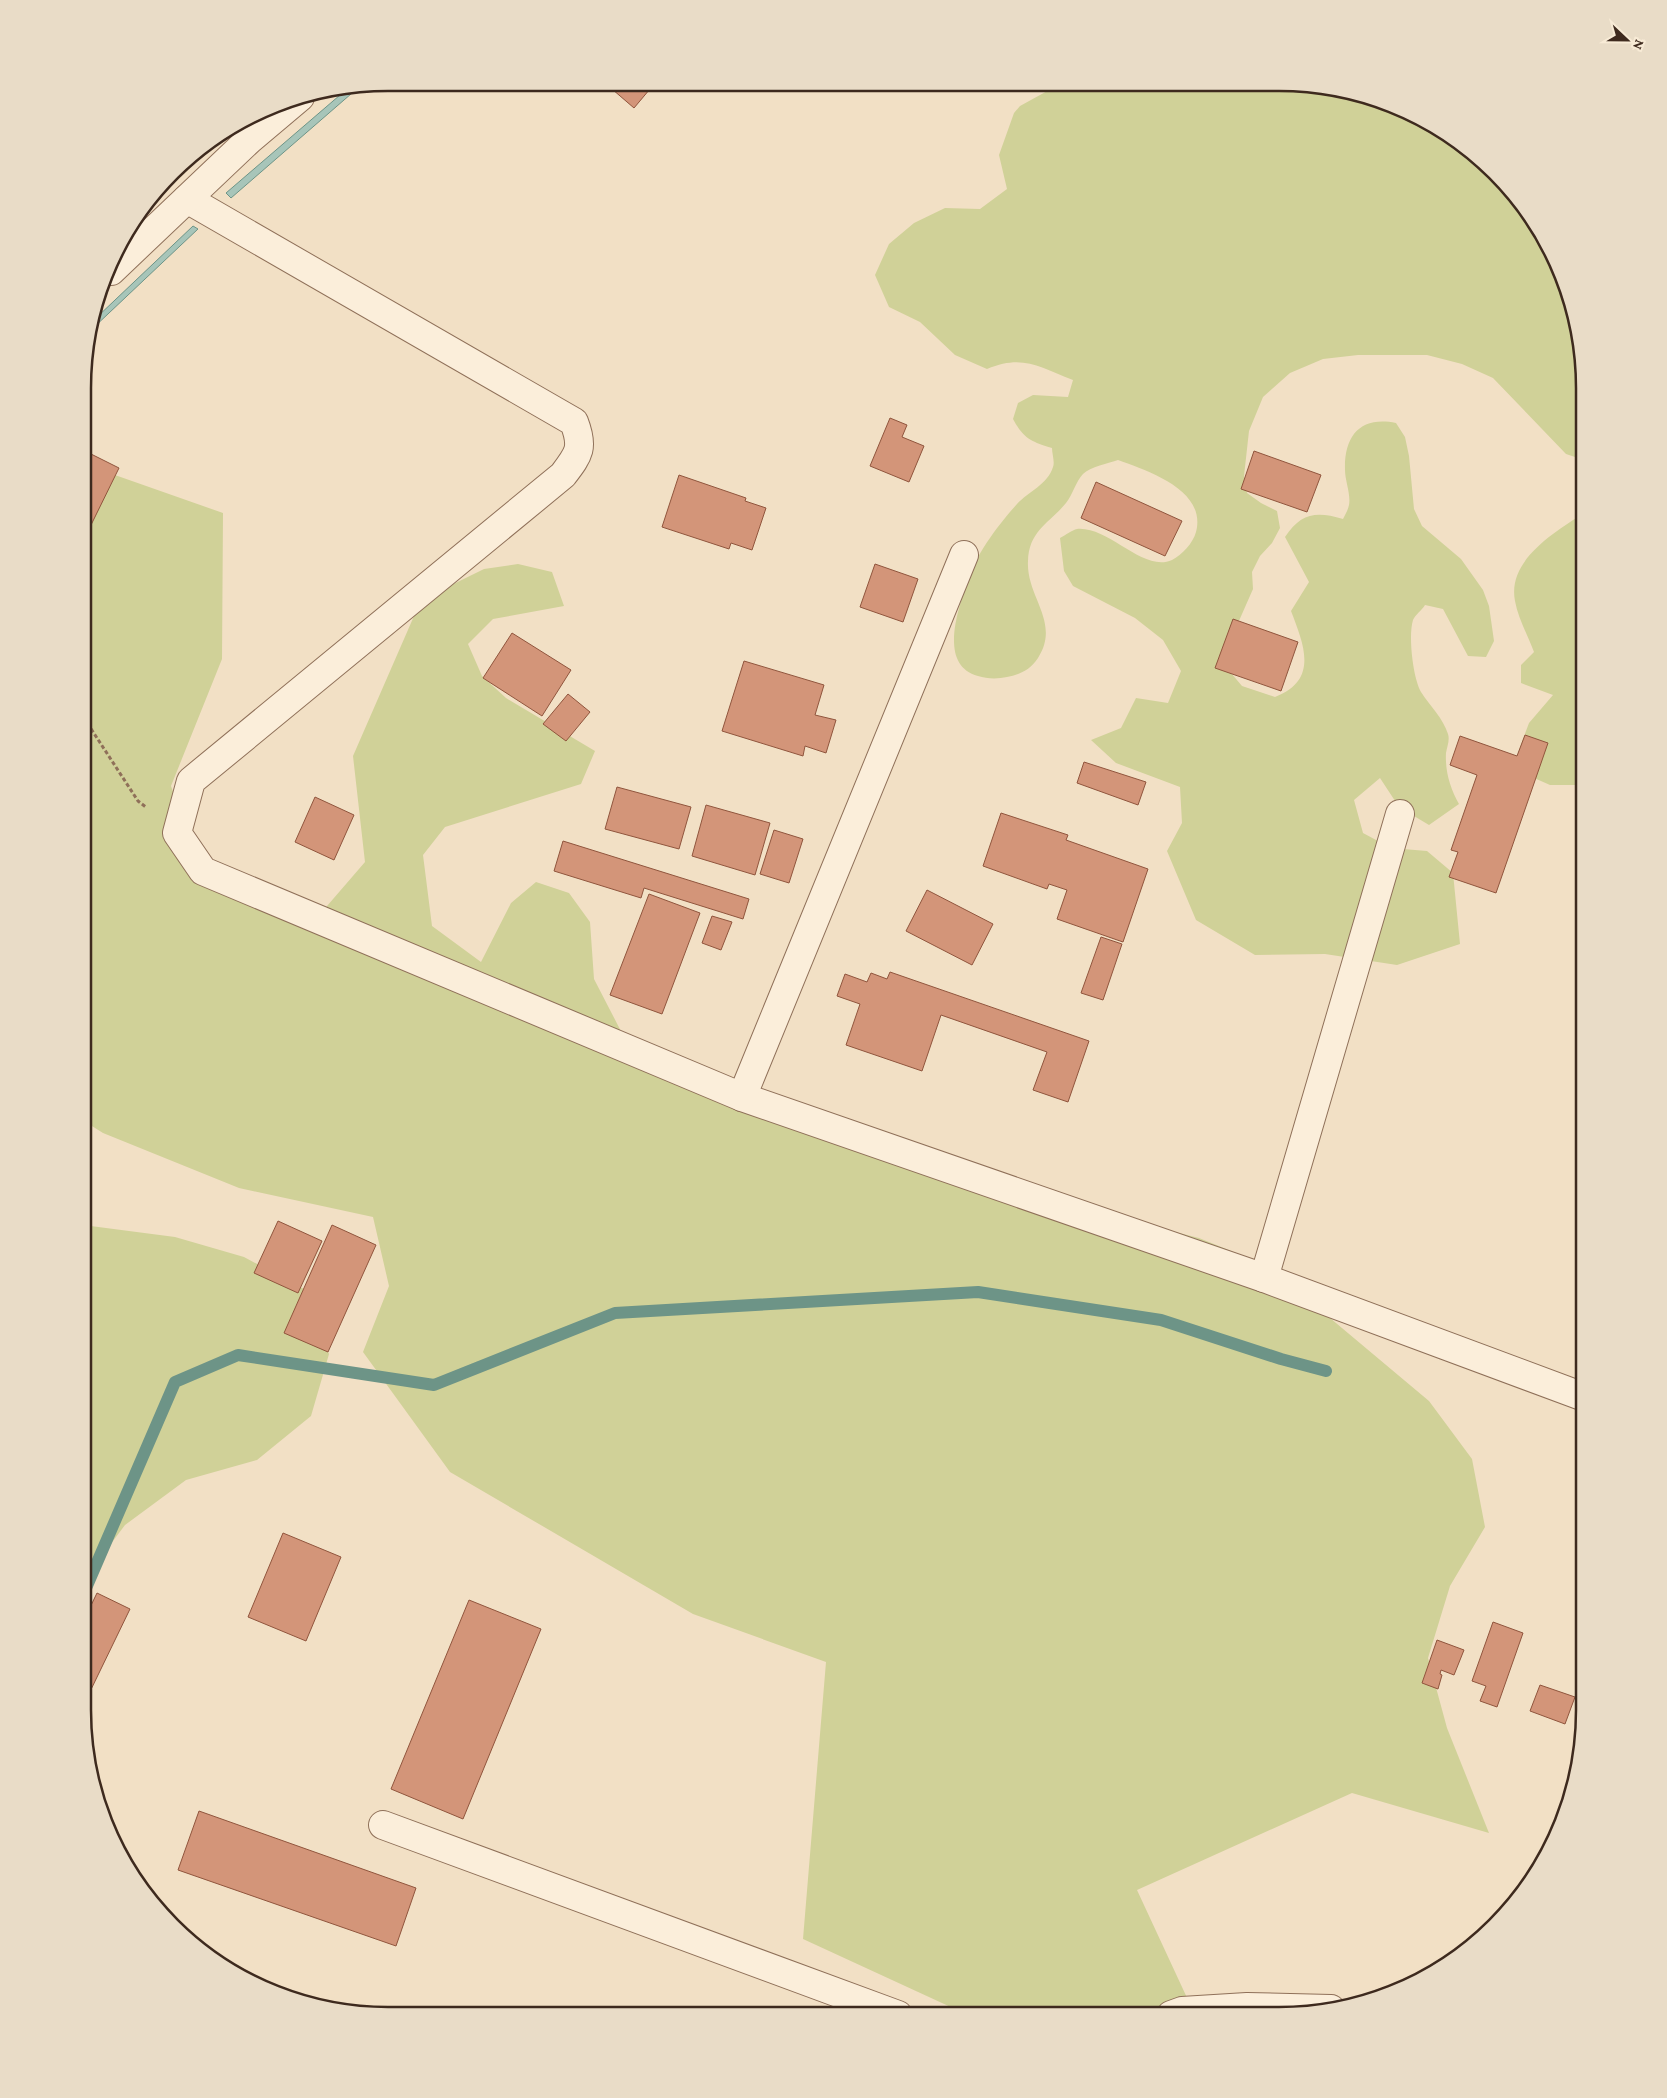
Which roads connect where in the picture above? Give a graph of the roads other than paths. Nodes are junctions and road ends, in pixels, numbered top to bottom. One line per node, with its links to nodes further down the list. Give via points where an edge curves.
1 (284, 111): 2 (street)
2 (187, 199): 3 (street); 6 (street, via 574,422 581,440 577,457 563,475 191,781 177,833 203,870)
3 (119, 263)
4 (964, 555): 6 (street)
5 (1400, 814): 7 (street)
6 (742, 1098): 7 (street)
7 (1264, 1278): 8 (street)
8 (1576, 1394)
9 (383, 1825): 10 (street)
10 (876, 2007)
11 (1234, 2007): 12 (street)
12 (1268, 2007)

